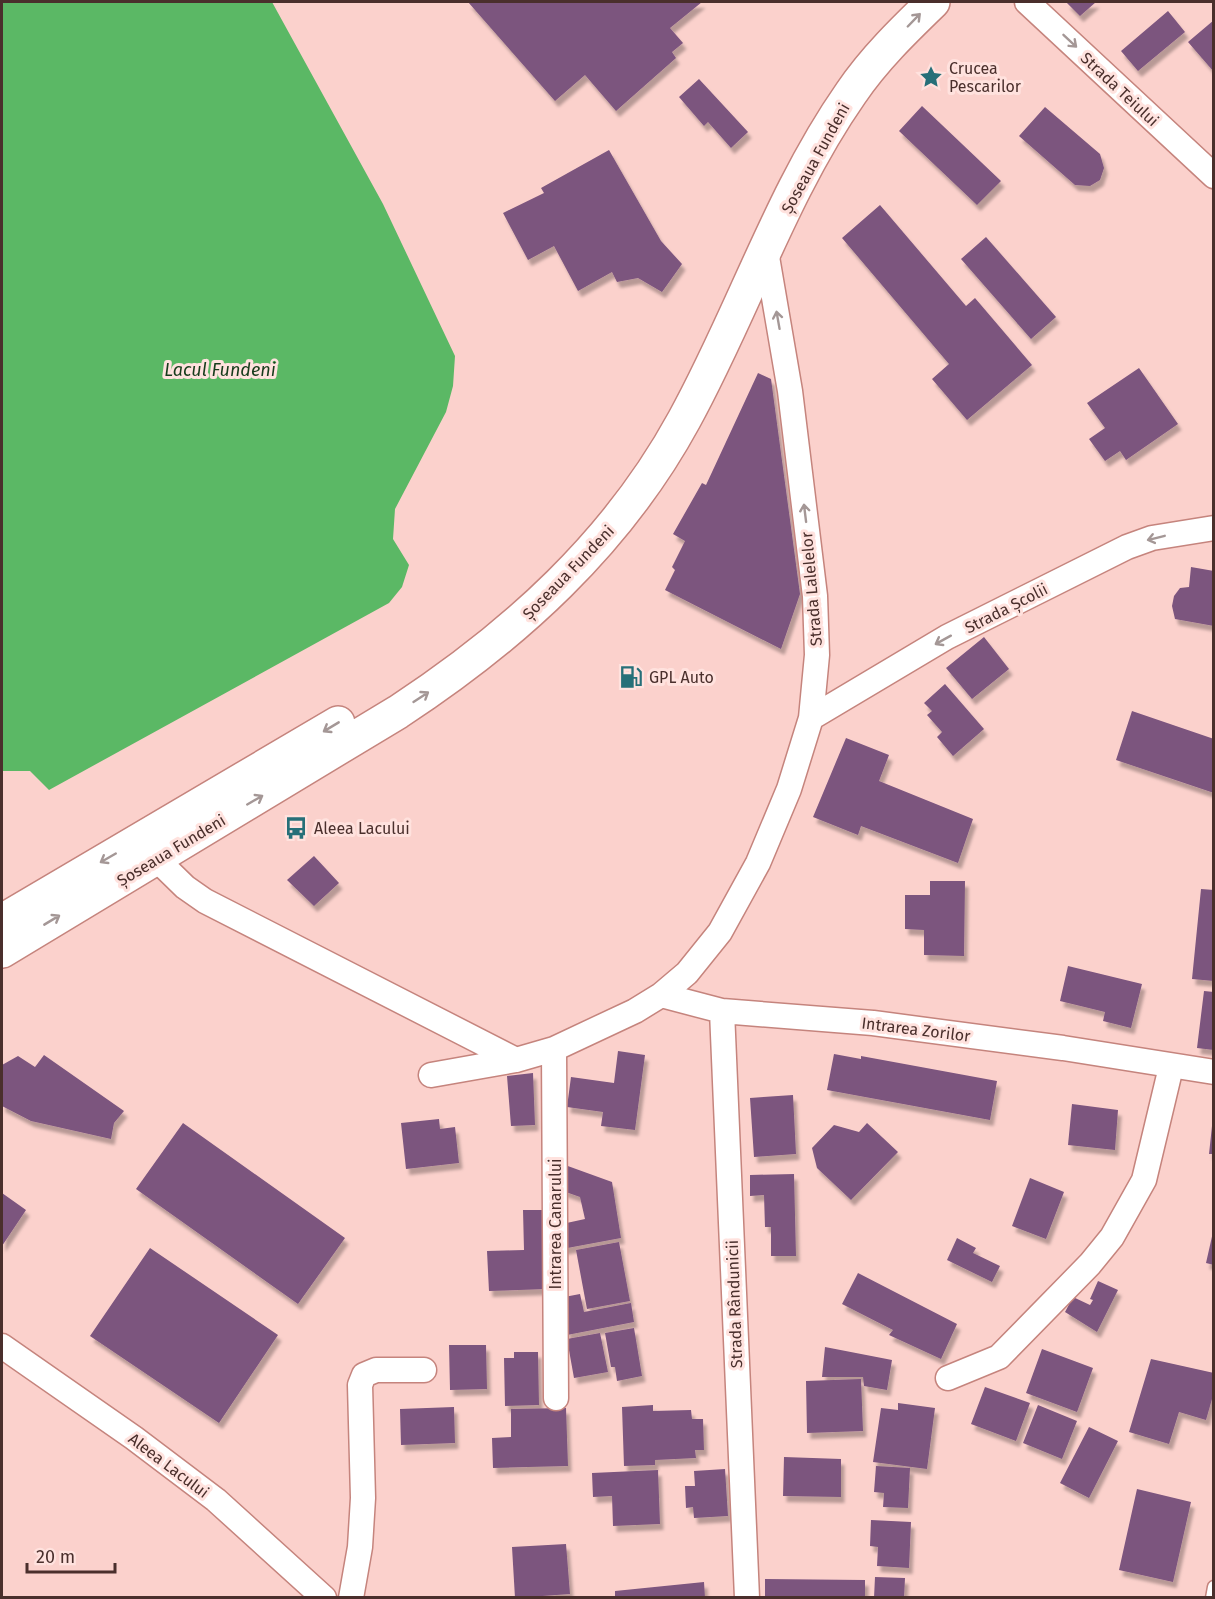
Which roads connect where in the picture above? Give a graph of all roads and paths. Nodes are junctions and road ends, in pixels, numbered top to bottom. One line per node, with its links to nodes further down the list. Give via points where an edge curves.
1 (903, 2): 8 (main road, Șoseaua Fundeni, one-way to 8, via 862,46 818,107 647,445 568,547 516,598 445,655)
2 (933, 2): 5 (main road, Șoseaua Fundeni, one-way to 2, via 813,155 852,91)
3 (1027, 2): 4 (street, Strada Teiului, one-way to 4)
4 (1214, 176)
5 (766, 251): 7 (street, Strada Lalelelor, one-way to 5, via 815,596 790,391); 8 (main road, Șoseaua Fundeni, one-way to 5, via 273,789 437,686 510,631 554,590 617,520 664,454 710,370)
6 (1214, 528): 7 (street, Strada Școlii, one-way to 7, via 1152,538 1127,547 948,638)
7 (812, 718): 11 (street, Strada Lalelelor, via 789,789 741,899 703,956)
8 (147, 850): 9 (main road, Șoseaua Fundeni, one-way to 9); 10 (main road, Șoseaua Fundeni, one-way to 8); 14 (street, via 184,887 205,901)
9 (2, 921)
10 (2, 951)
11 (661, 995): 12 (street, Intrarea Zorilor); 13 (street, Strada Lalelelor)
12 (722, 1011): 15 (street, Intrarea Zorilor, via 873,1023 1063,1048); 25 (street, Strada Rândunicii)
13 (554, 1049): 14 (street, Strada Lalelelor); 21 (street, Intrarea Canarului)
14 (516, 1060): 17 (street, Strada Lalelelor)
15 (1171, 1067): 16 (street, Intrarea Zorilor); 20 (street, via 1144,1180 1112,1237 999,1358)
16 (1214, 1072)
17 (431, 1075)
18 (2, 1346): 23 (street, Aleea Lacului, via 216,1500)
19 (424, 1370): 24 (street, via 376,1370 364,1375 360,1385 363,1498)
20 (948, 1378)
21 (556, 1398)
22 (1214, 1587): 26 (lane)
23 (324, 1598)
24 (351, 1598)
25 (747, 1598)
26 (1212, 1598)

